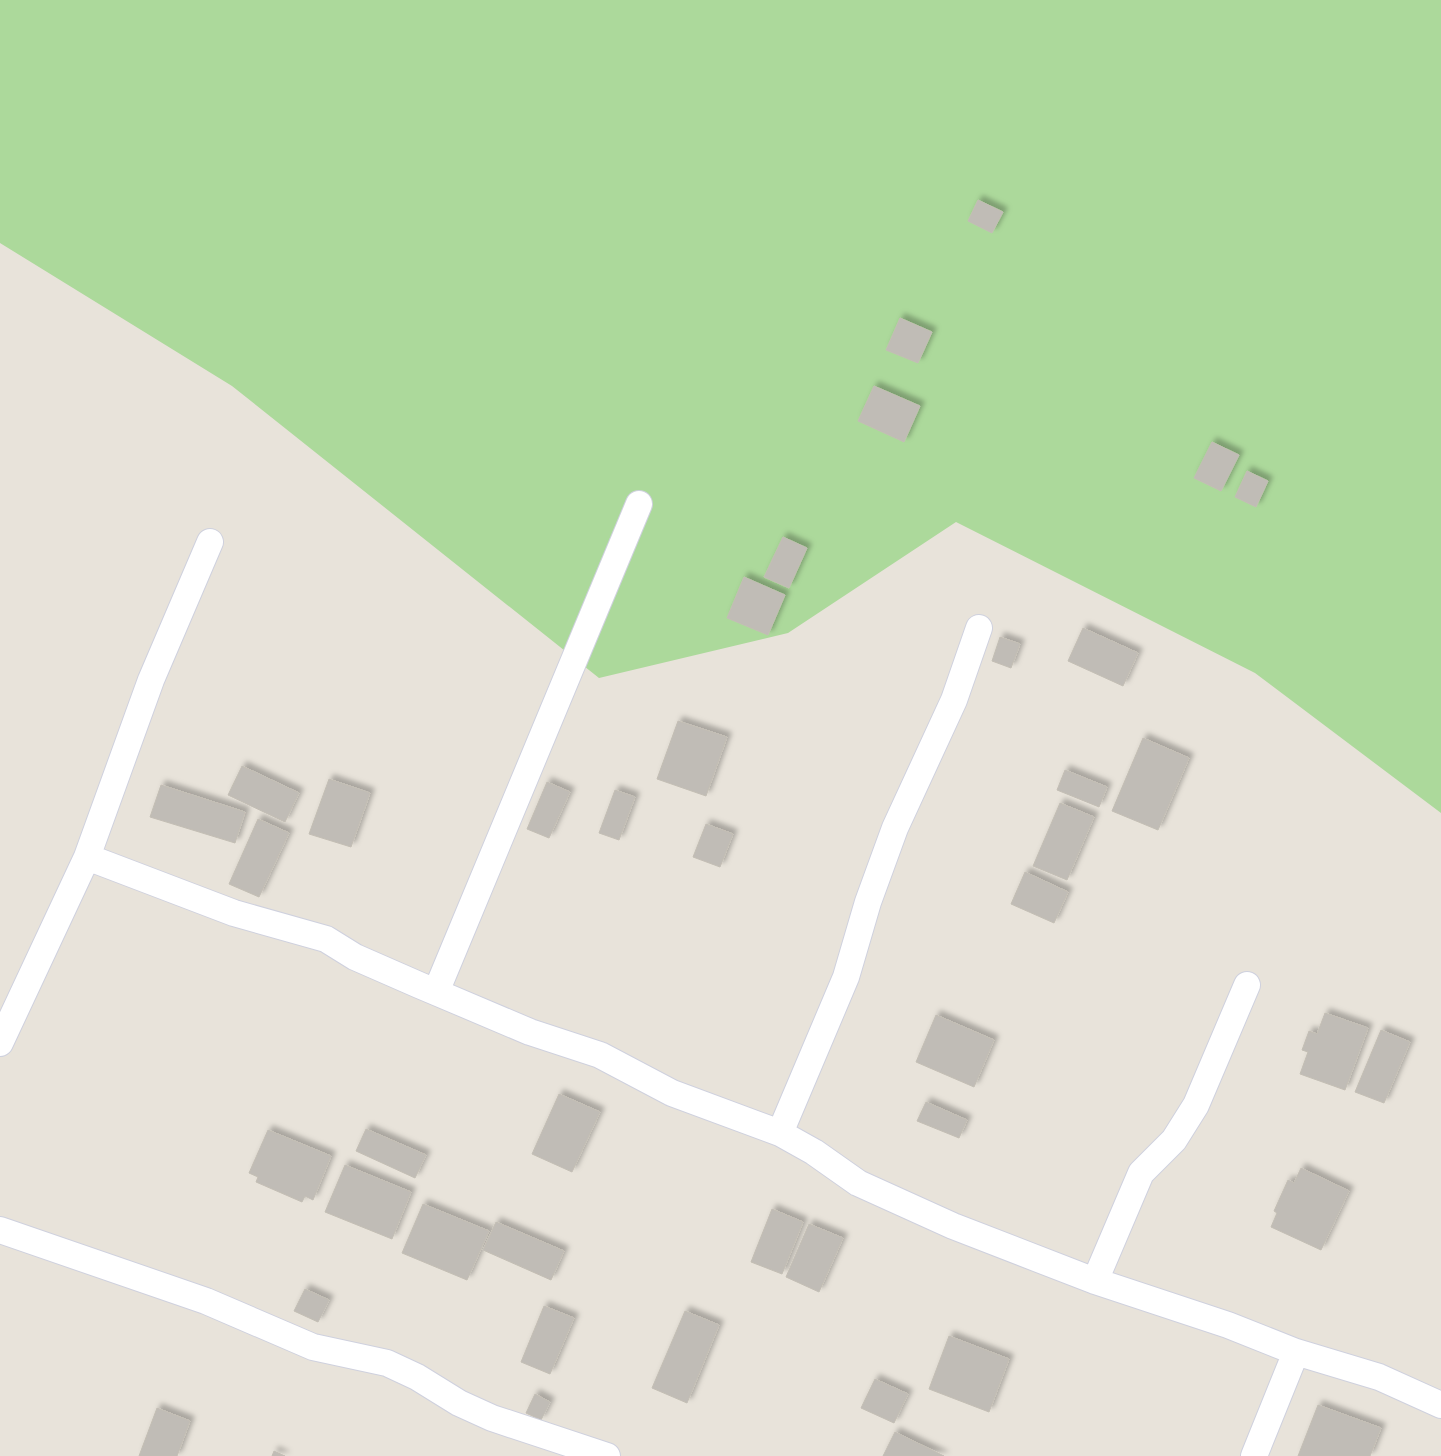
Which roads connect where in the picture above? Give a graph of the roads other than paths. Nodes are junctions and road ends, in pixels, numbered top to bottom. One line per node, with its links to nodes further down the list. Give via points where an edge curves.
1 (639, 504): 6 (street)
2 (210, 542): 4 (street, via 152,680)
3 (979, 628): 8 (street, via 954,700 895,828 874,883 846,977)
4 (87, 857): 6 (street, via 234,913 326,939 355,957); 7 (street)
5 (1247, 984): 10 (street, via 1196,1105 1174,1140 1141,1173)
6 (436, 992): 8 (street, via 530,1032 600,1055 672,1093)
7 (0, 1043)
8 (780, 1133): 10 (street, via 858,1183 954,1226)
9 (0, 1230): 13 (street, via 206,1301 314,1347 387,1363 492,1418)
10 (1095, 1281): 11 (street, via 1228,1325)
11 (1296, 1352): 12 (street, via 1379,1377); 14 (street)
12 (1441, 1405)
13 (607, 1456)
14 (1254, 1456)

